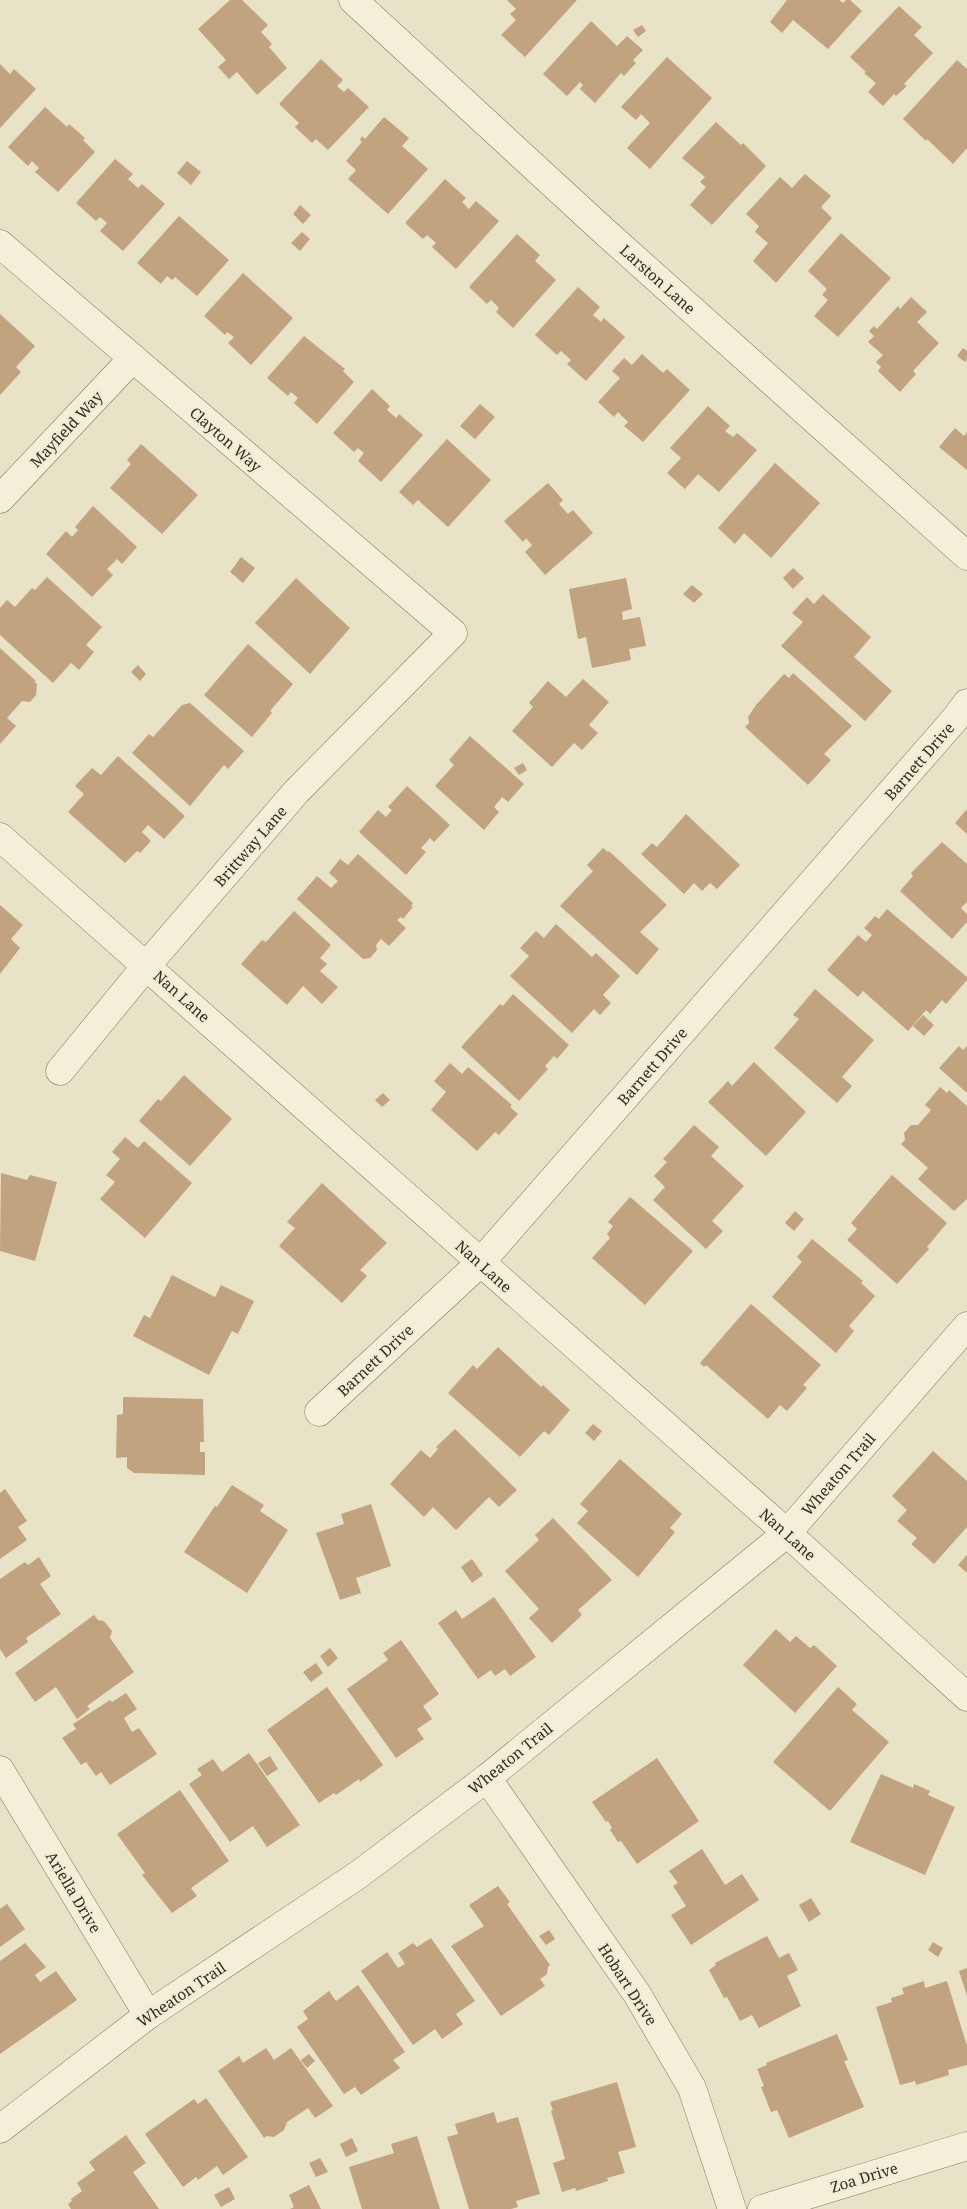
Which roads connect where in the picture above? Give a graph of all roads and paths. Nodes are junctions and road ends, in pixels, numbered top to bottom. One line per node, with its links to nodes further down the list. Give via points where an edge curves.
1 (353, 0): 5 (street, Larston Lane, via 605,232)
2 (0, 244): 3 (street, Clayton Way)
3 (133, 358): 4 (street, Mayfield Way); 6 (street, Clayton Way)
4 (0, 499)
5 (967, 556)
6 (453, 633): 9 (street, Brittway Lane, via 296,792)
7 (967, 703): 11 (street, Barnett Drive)
8 (0, 837): 9 (street, Nan Lane)
9 (147, 965): 10 (street, Brittway Lane); 11 (street, Nan Lane)
10 (60, 1071)
11 (480, 1263): 13 (street, Barnett Drive); 14 (street, Nan Lane)
12 (967, 1326): 14 (street, Wheaton Trail)
13 (319, 1412)
14 (787, 1533): 15 (street, Nan Lane); 17 (street, Wheaton Trail)
15 (967, 1697)
16 (0, 1770): 18 (street, Ariella Drive)
17 (487, 1778): 18 (street, Wheaton Trail, via 358,1875); 21 (street, Hobart Drive, via 637,1994 692,2088)
18 (148, 2015): 19 (street, Wheaton Trail)
19 (0, 2129)
20 (967, 2146): 22 (street, Zoa Drive)
21 (732, 2209)
22 (762, 2209)

